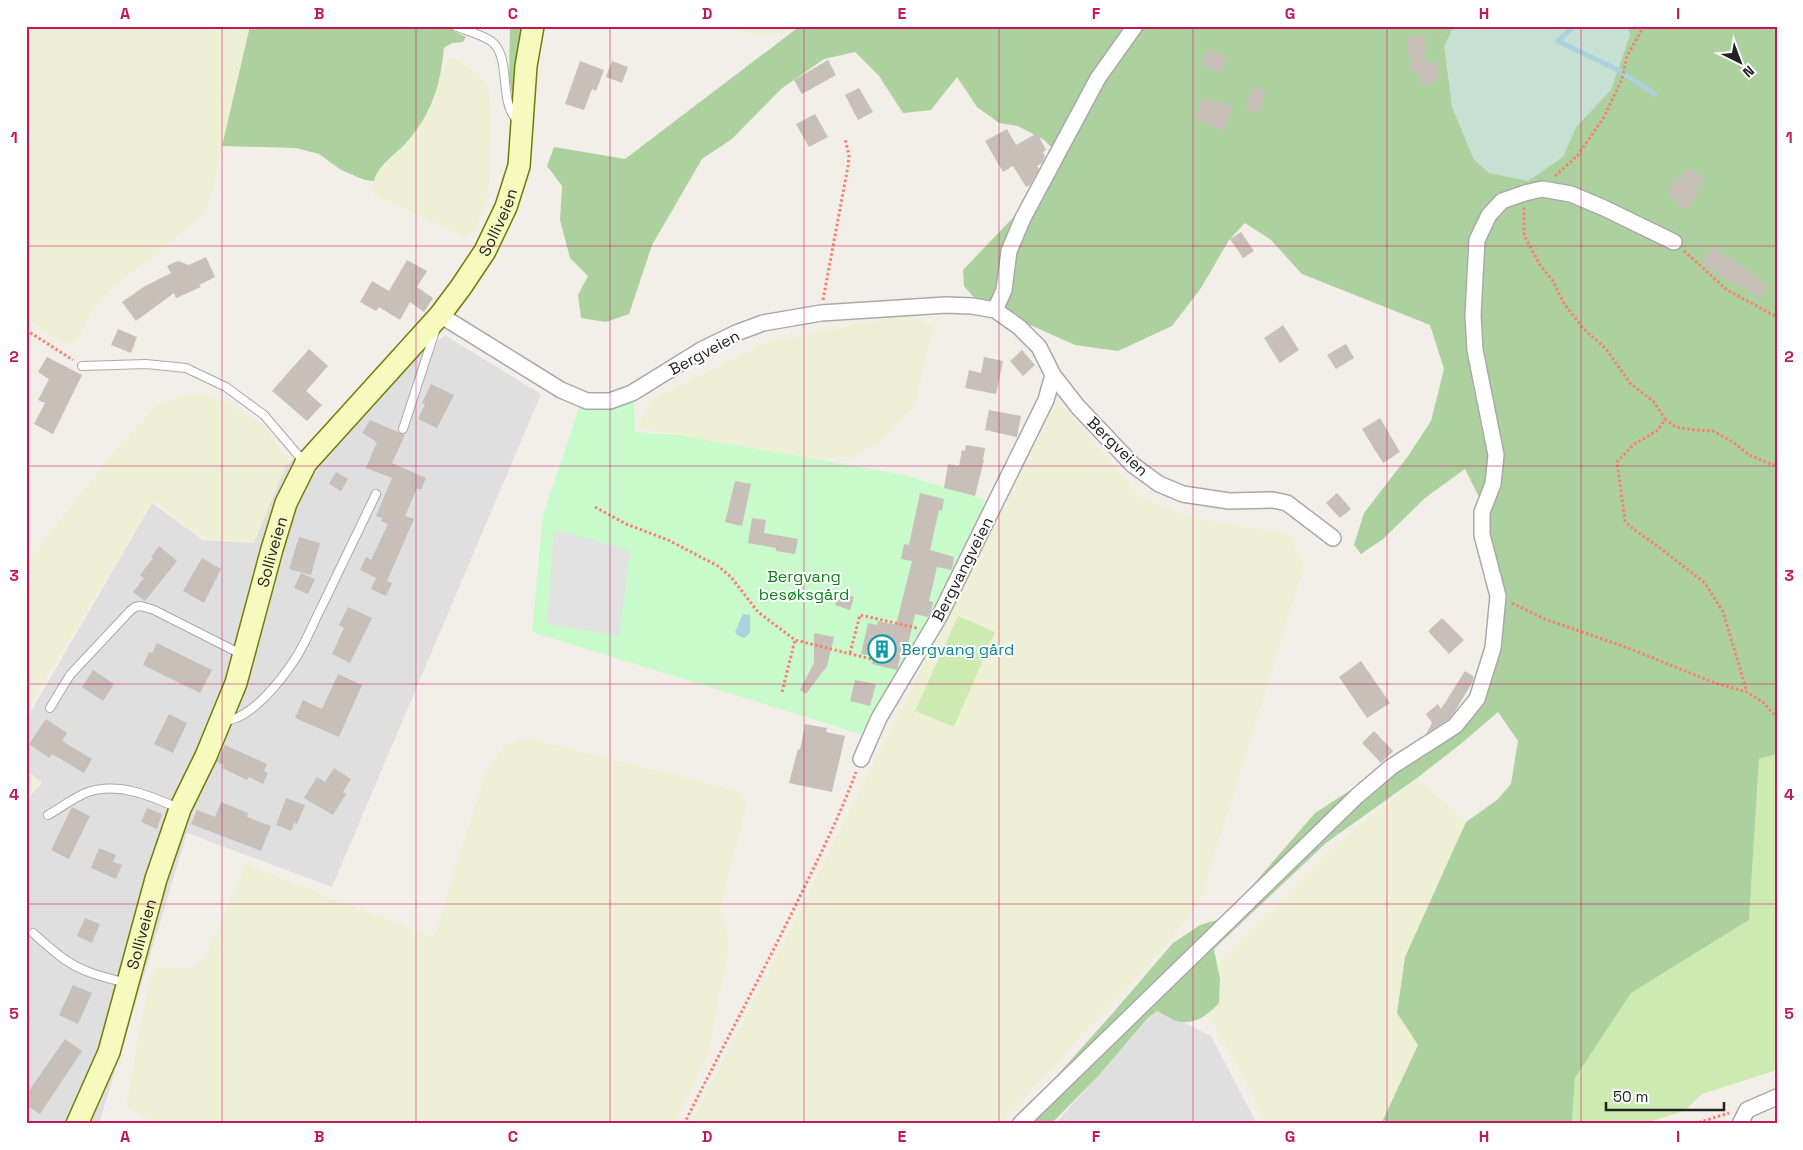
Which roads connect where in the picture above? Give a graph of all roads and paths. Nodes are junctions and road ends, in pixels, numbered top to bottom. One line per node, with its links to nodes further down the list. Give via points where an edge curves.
1 (455, 26): 5 (lane, via 481,36 497,47 510,108)
2 (533, 26): 5 (street, Solliveien, via 526,66)
3 (1135, 26): 9 (street, via 1098,78 1023,218 1009,250 1004,290)
4 (1644, 26): 7 (path, via 1627,56 1622,79 1604,117 1578,155)
5 (522, 125): 11 (street, Solliveien, via 519,166 506,207 485,251)
6 (845, 138): 10 (path, via 848,166)
7 (1542, 189): 8 (street, via 1571,194); 16 (path, via 1524,209 1524,234 1540,265 1578,322 1606,349 1630,383 1654,402); 23 (street, via 1502,201 1488,215 1477,240 1473,314 1475,350 1496,455 1493,484 1482,512 1482,535)
8 (1674, 242): 12 (path, via 1727,290)
9 (995, 310): 10 (street, Bergveien, via 946,305); 15 (street, Bergveien, via 1039,346)
10 (821, 313): 11 (street, Bergveien, via 763,322 736,333 703,349 632,393 610,401 587,401 562,390)
11 (440, 315): 17 (lane); 18 (street, Solliveien)
12 (1777, 317)
13 (26, 330): 14 (path)
14 (82, 366): 18 (lane, via 146,364 186,368 226,387 264,415)
15 (1053, 375): 22 (street, Bergveien, via 1132,465 1159,484 1182,494 1229,501 1273,500 1287,504); 24 (street, Bergvangveien, via 1046,400)
16 (1665, 419): 19 (path, via 1676,427 1713,431 1749,455); 30 (path, via 1658,430 1633,445 1617,462 1625,521 1705,583 1724,612)
17 (403, 429)
18 (306, 464): 27 (street, Solliveien, via 286,504)
19 (1777, 464)
20 (376, 494): 33 (lane, via 298,655 266,696 249,711 239,718)
21 (595, 507): 25 (path, via 718,566 731,577 758,612)
22 (1333, 538)
23 (1498, 596): 30 (path, via 1545,619 1628,648 1715,684); 43 (street, via 1493,648 1477,700 1455,726 1392,767 1358,796)
24 (930, 632): 26 (path, via 860,615); 34 (street, Bergvangveien, via 879,718)
25 (795, 640): 26 (path); 29 (path)
26 (850, 653): 28 (path)
27 (244, 655): 31 (lane, via 154,610 135,607 70,675); 33 (street, Solliveien)
28 (871, 659)
29 (782, 692)
30 (1747, 692): 32 (path, via 1764,703)
31 (50, 708)
32 (1777, 718)
33 (220, 721): 35 (street, Solliveien)
34 (861, 759): 42 (path, via 830,835)
35 (180, 809): 36 (lane, via 148,795 115,788 87,792); 38 (street, Solliveien, via 156,879)
36 (48, 815)
37 (33, 933): 38 (lane, via 62,958 80,968)
38 (128, 984): 41 (street, Solliveien, via 108,1052)
39 (1777, 1097): 40 (street)
40 (1747, 1110): 44 (path); 45 (street)
41 (77, 1124)
42 (684, 1124)
43 (1020, 1124)
44 (1694, 1124)
45 (1740, 1124)

